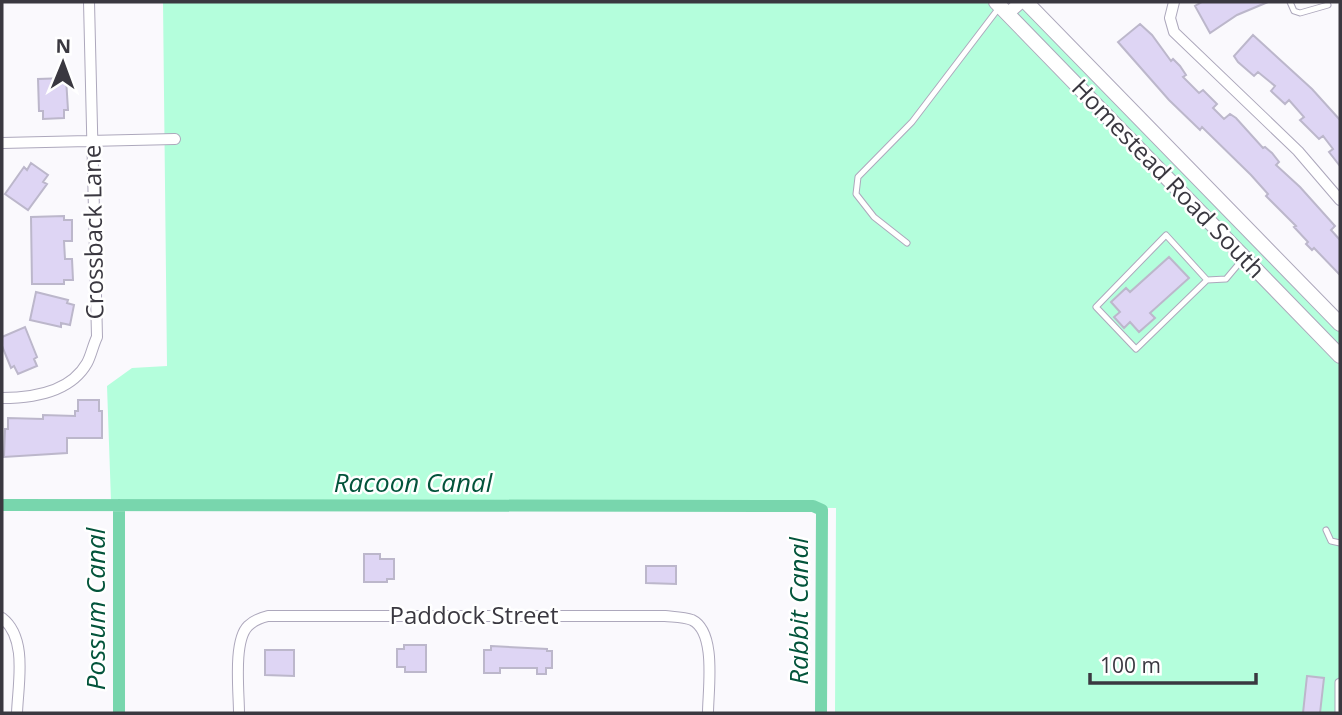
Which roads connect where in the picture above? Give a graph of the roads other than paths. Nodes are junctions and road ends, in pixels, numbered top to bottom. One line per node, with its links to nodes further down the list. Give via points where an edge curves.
1 (89, 2): 8 (street, Crossback Lane)
2 (1024, 2): 6 (street); 14 (main road, Homestead Road South)
3 (1174, 2): 10 (street, via 1170,18 1174,32 1298,151)
4 (1290, 2): 5 (lane, via 1300,13)
5 (1328, 5)
6 (1001, 7): 11 (lane, via 912,122 858,177 856,194 874,217); 12 (main road, Homestead Road South)
7 (175, 139): 8 (street)
8 (92, 141): 9 (street); 16 (street, Crossback Lane, via 97,337 87,364 61,387 26,398)
9 (2, 143)
10 (1340, 200)
11 (907, 243)
12 (1244, 258): 13 (lane, via 1226,279); 15 (main road, Homestead Road South)
13 (1207, 280): 13 (lane, via 1136,349 1096,307 1166,235)
14 (1340, 324)
15 (1340, 356)
16 (2, 398)
17 (1326, 530): 18 (lane, via 1331,541)
18 (1340, 543)
19 (6, 622): 21 (street, via 18,645)
20 (1340, 681): 24 (lane)
21 (17, 713)
22 (239, 713): 23 (street, Paddock Street, via 240,641 246,628 268,616 651,616 681,617 703,629 709,645)
23 (708, 713)
24 (1338, 713)

